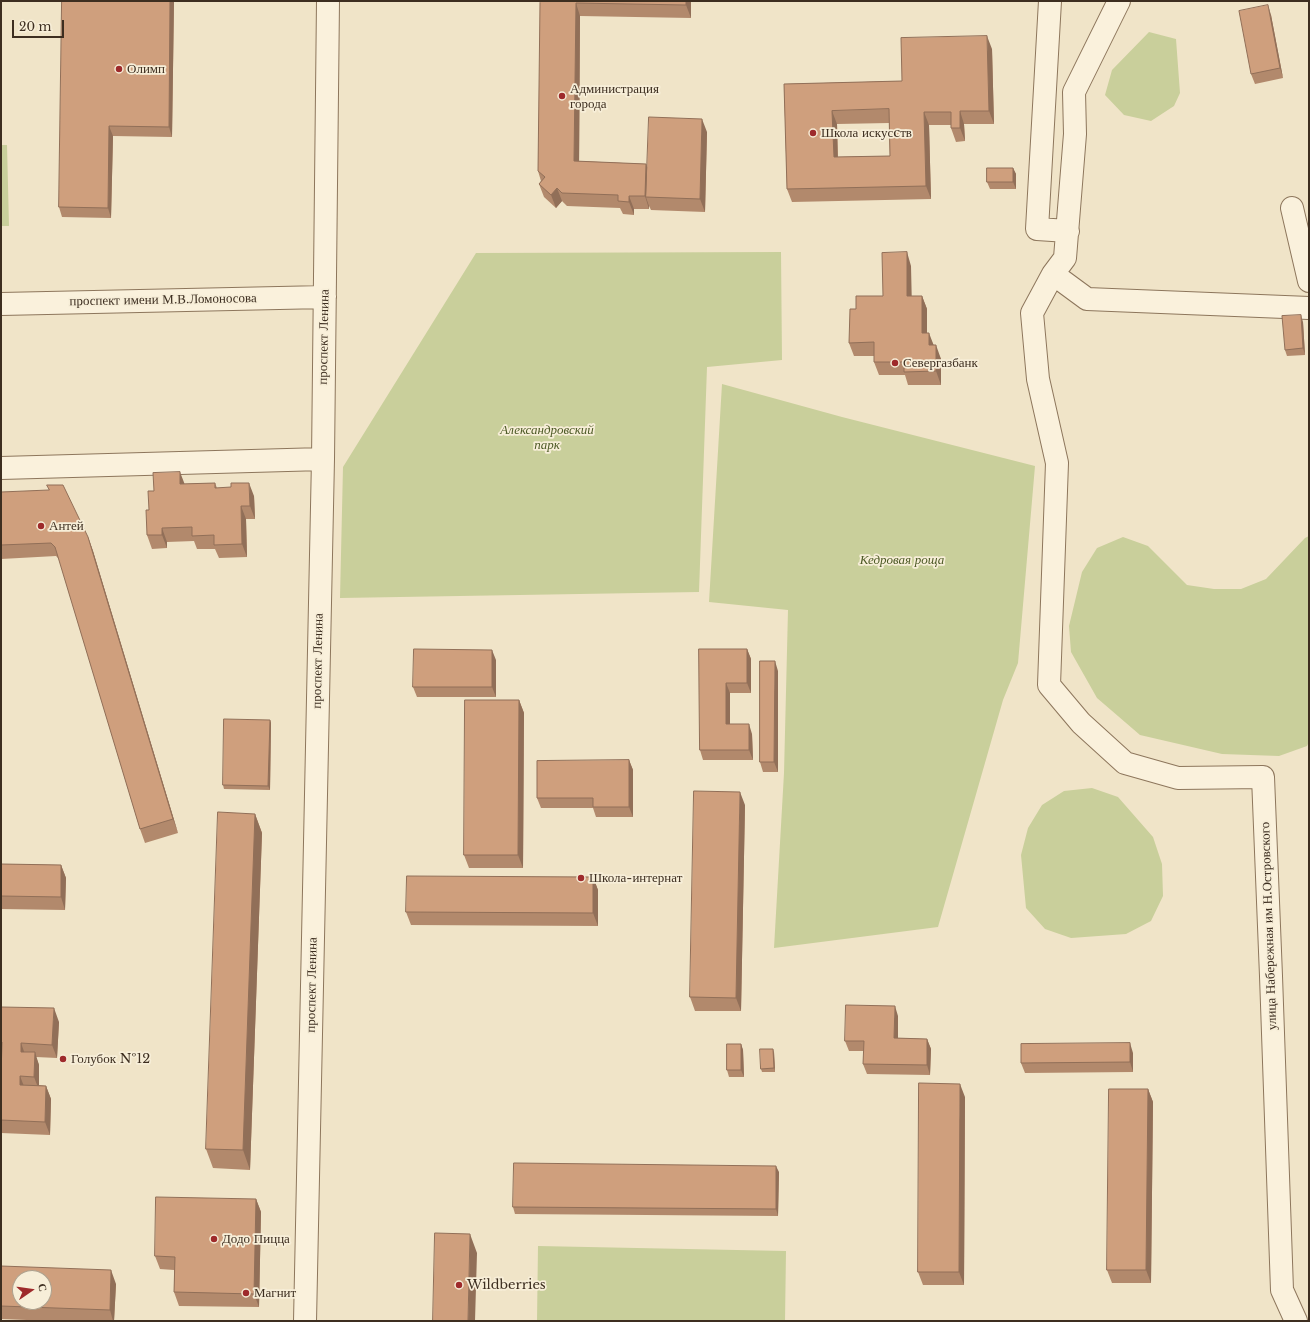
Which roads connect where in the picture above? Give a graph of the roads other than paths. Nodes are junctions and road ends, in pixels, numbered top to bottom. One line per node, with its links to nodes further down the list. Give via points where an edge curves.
1 (328, 1): 8 (street, проспект Ленина)
2 (1050, 1): 5 (street, via 1037,229)
3 (1118, 1): 5 (street, via 1074,92 1075,134)
4 (1292, 208): 7 (street)
5 (1068, 231): 6 (street, via 1065,258)
6 (1053, 274): 10 (street, via 1087,299); 14 (street, улица Набережная им Н.Островского, via 1032,313 1038,380 1057,463 1049,685 1081,723 1126,763 1178,778 1263,777 1282,1290)
7 (1309, 281)
8 (325, 297): 9 (street, проспект имени М.В.Ломоносова); 11 (street, проспект Ленина)
9 (1, 304)
10 (1309, 308)
11 (323, 459): 12 (street); 13 (street, проспект Ленина)
12 (1, 468)
13 (305, 1321)
14 (1296, 1321)

